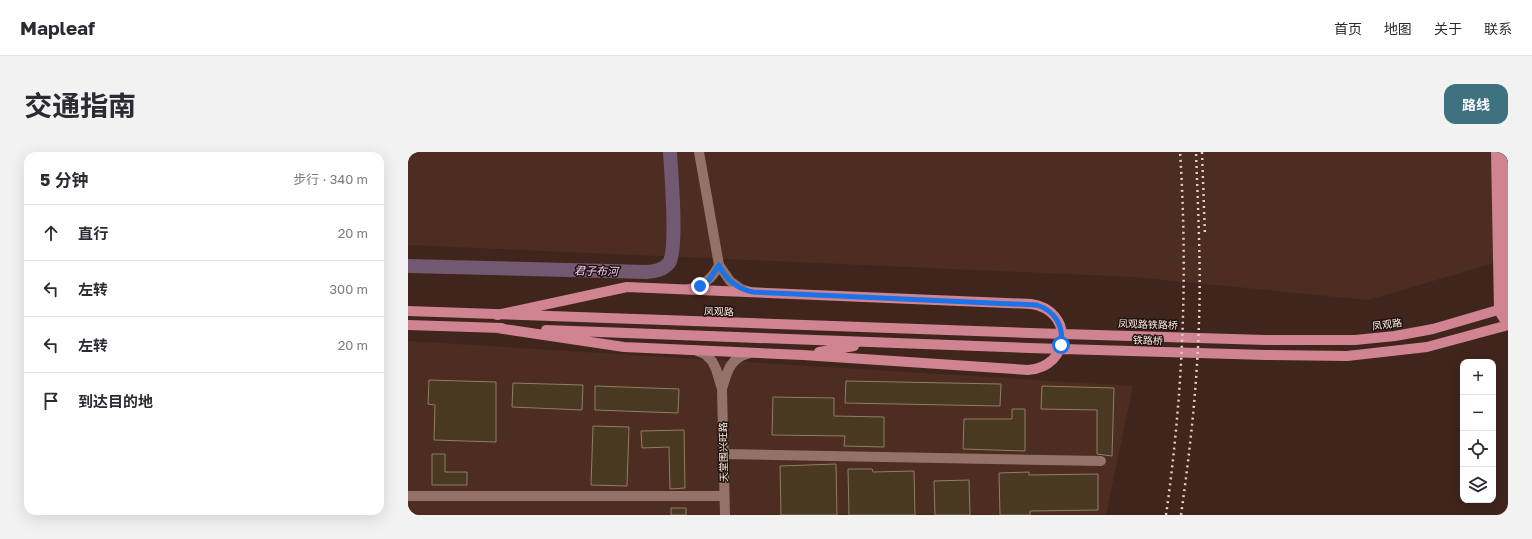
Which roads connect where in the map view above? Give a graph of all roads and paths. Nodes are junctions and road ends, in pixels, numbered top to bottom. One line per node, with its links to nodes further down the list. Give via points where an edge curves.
1 (698, 152): 4 (street)
2 (1496, 152): 7 (main road)
3 (1505, 152): 7 (main road)
4 (719, 265): 5 (street, via 705,283); 6 (street, via 725,276 735,285)
5 (688, 290): 6 (main road); 9 (main road, via 627,287)
6 (753, 292): 18 (main road, via 1031,304 1049,310 1062,332 1061,345 1056,356 1046,365 1034,369)
7 (1505, 308): 11 (main road); 14 (main road, 凤观路, via 1433,329 1395,336 1355,340)
8 (408, 311): 9 (main road, 凤观路)
9 (497, 315): 13 (main road, 凤观路)
10 (408, 325): 12 (main road)
11 (1508, 325): 15 (main road, 铁路桥, via 1427,347 1347,356)
12 (497, 328): 15 (main road); 16 (main road, via 624,347)
13 (1029, 333): 14 (main road, 凤观路铁路桥)
14 (1266, 340)
15 (873, 342): 18 (main road)
16 (695, 350): 17 (main road); 19 (street, via 705,354 712,361)
17 (750, 353): 18 (main road); 19 (street, via 741,355 731,364)
18 (803, 355)
19 (722, 389): 20 (street, 天堂围兴旺路)
20 (723, 454): 21 (street); 23 (street, 天堂围兴旺路)
21 (1101, 461)
22 (408, 496): 23 (street)
23 (724, 496): 24 (street, 天堂围兴旺路)
24 (725, 515)

